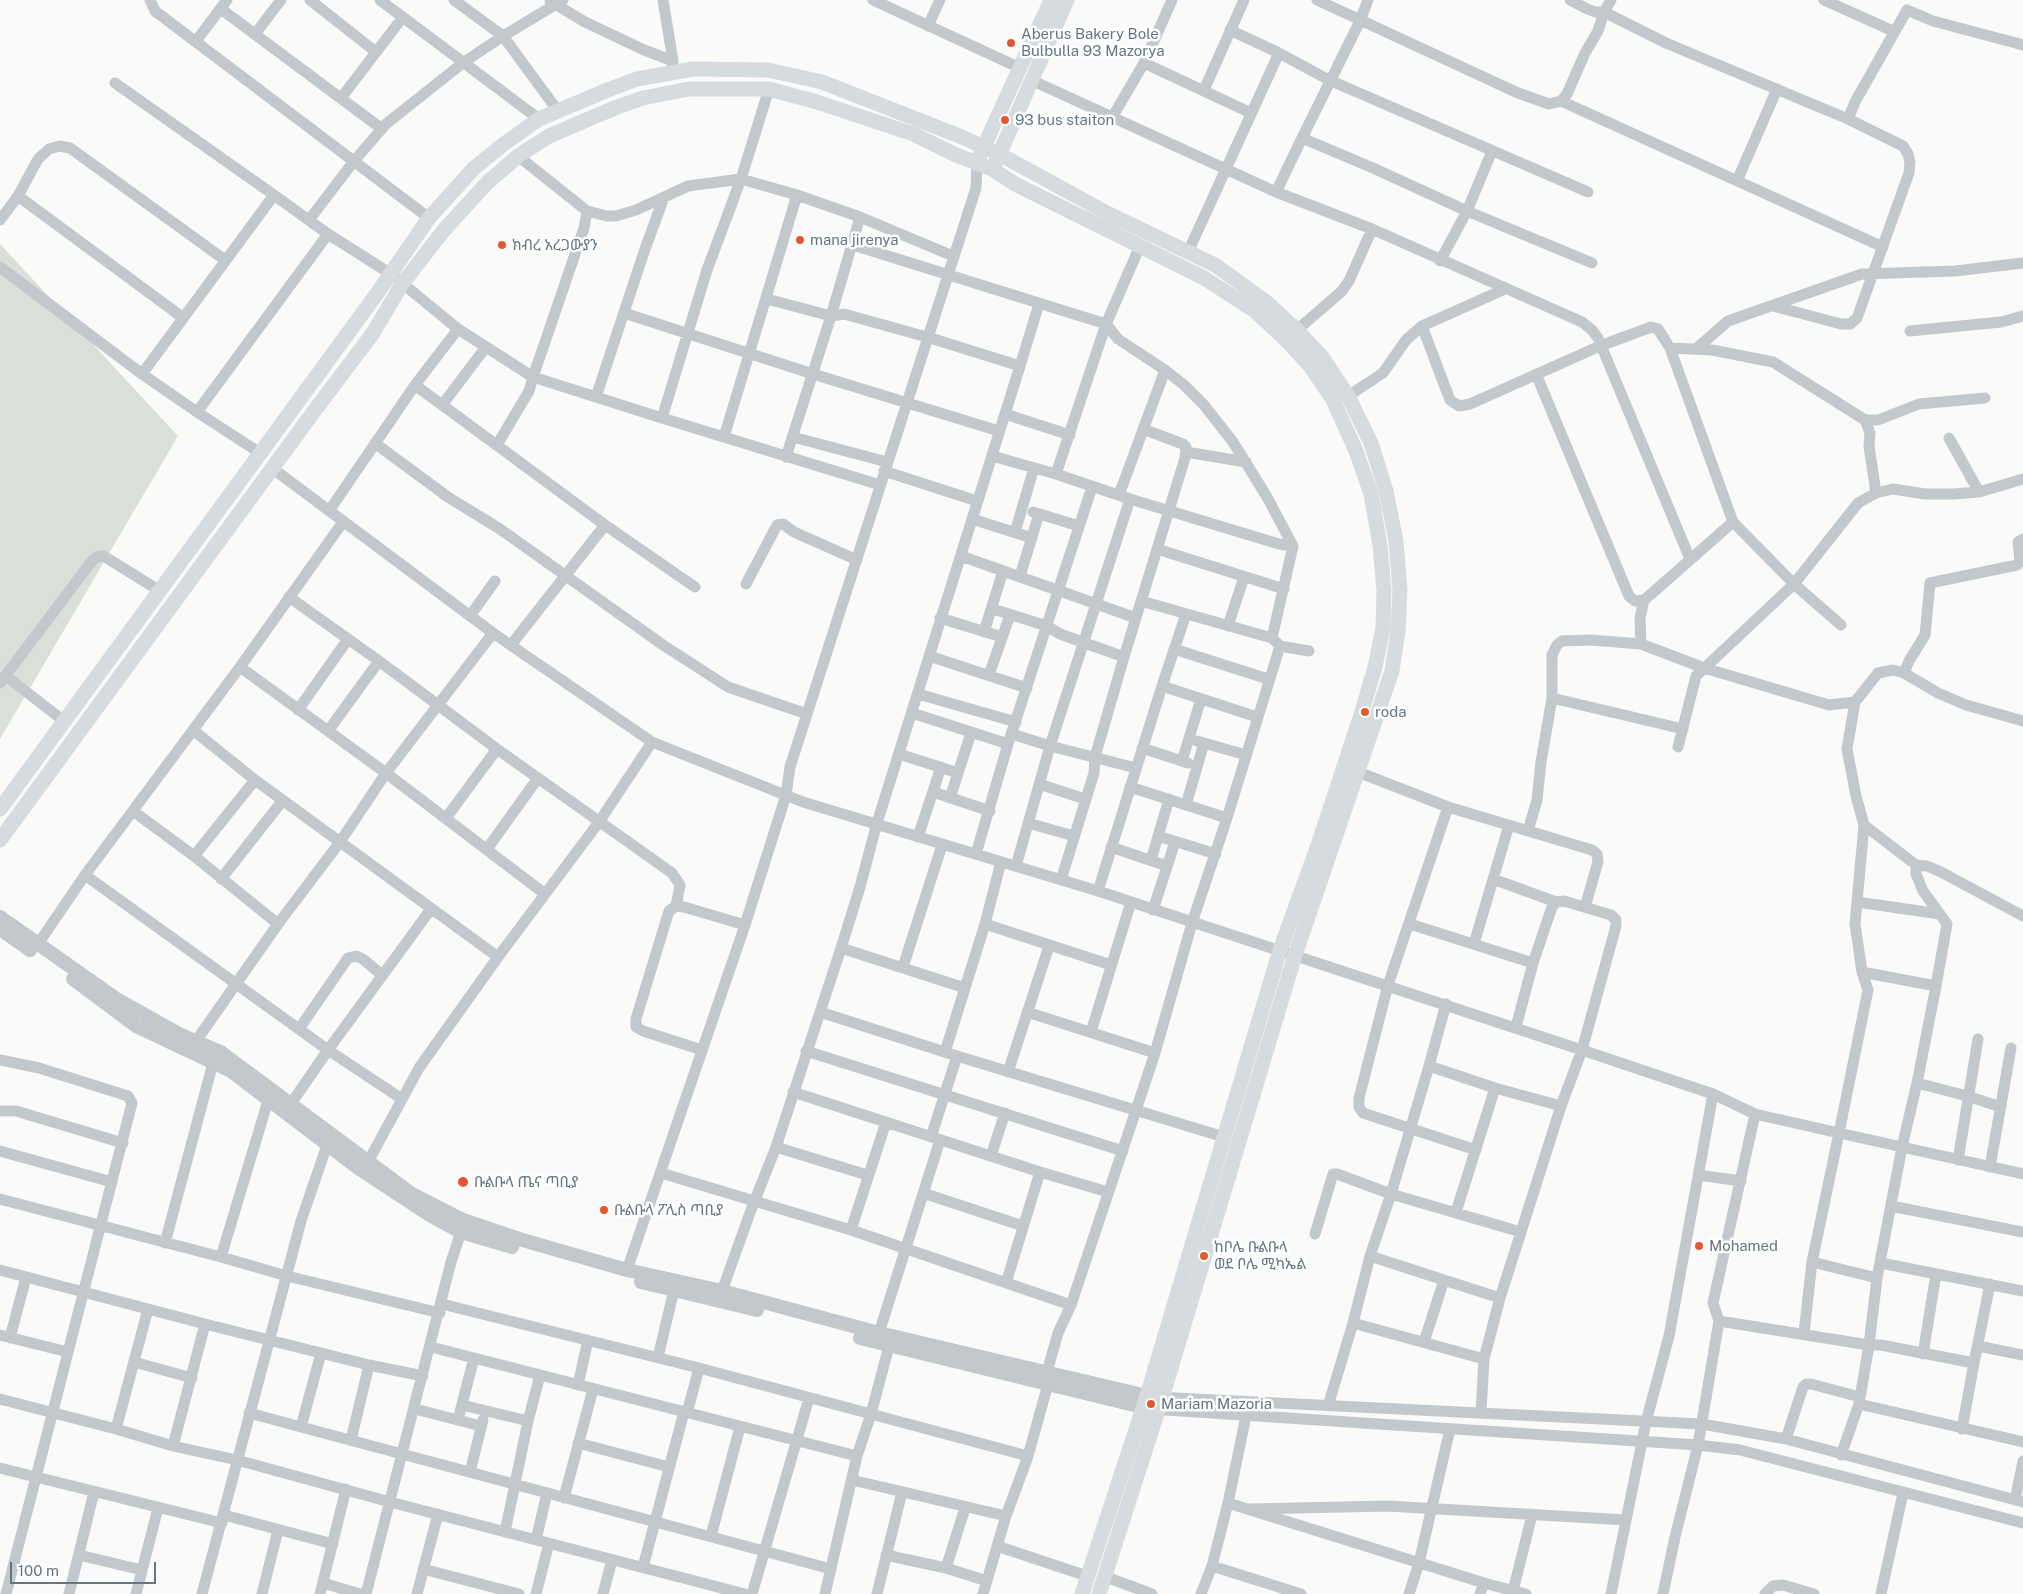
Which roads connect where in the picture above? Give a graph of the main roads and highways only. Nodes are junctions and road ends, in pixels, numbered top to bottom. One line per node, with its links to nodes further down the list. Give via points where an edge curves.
1 (1051, 0): 3 (main road)
2 (1067, 0): 4 (main road)
3 (984, 146): 4 (main road); 5 (main road); 7 (main road, via 822,82 768,70 672,66 539,119 504,144 474,168 429,218)
4 (1001, 155): 6 (main road); 8 (main road, via 1107,213 1215,265)
5 (977, 163): 6 (main road); 7 (main road, via 914,134 769,89 689,90 643,98 549,136 518,156 487,182)
6 (992, 169): 8 (main road, via 1015,184)
7 (397, 279): 11 (main road, via 260,452); 12 (main road, via 373,333)
8 (1244, 295): 9 (main road, via 1265,300 1297,330 1323,358 1348,396 1371,443 1386,491); 10 (main road, via 1254,311 1310,366 1332,398 1356,451 1370,494)
9 (1396, 541): 10 (main road); 13 (main road, via 1400,590 1392,671 1295,956)
10 (1380, 545): 13 (main road, via 1383,628 1375,667 1317,848 1280,950 1224,1137)
11 (0, 809)
12 (0, 840)
13 (1152, 1403): 14 (main road); 15 (main road)
14 (1082, 1594)
15 (1099, 1594)

